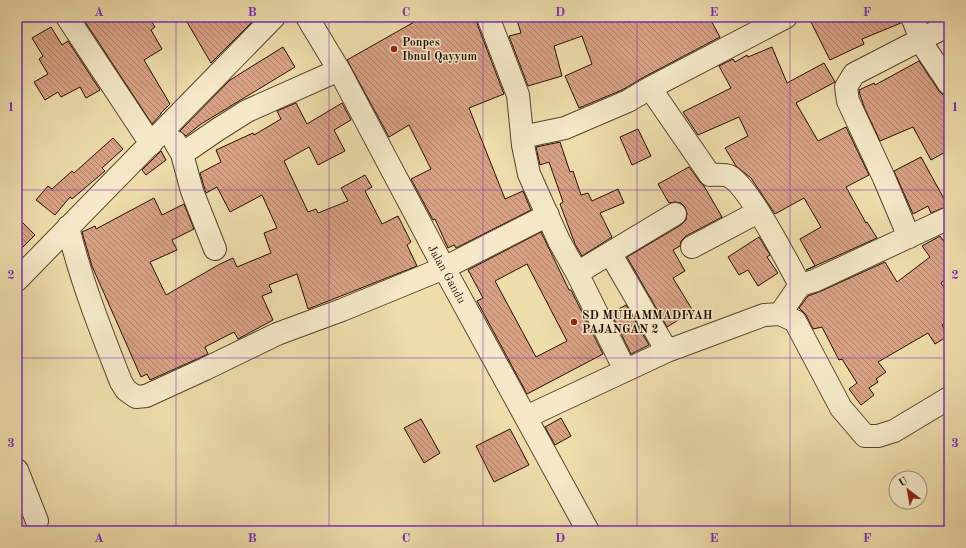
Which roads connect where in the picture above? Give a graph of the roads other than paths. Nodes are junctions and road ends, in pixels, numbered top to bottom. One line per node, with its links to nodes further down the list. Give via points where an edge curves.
1 (67, 17): 14 (street)
2 (274, 17): 12 (street)
3 (307, 17): 9 (street, Jalan Gandu)
4 (488, 17): 13 (street, via 518,95)
5 (912, 17): 8 (street)
6 (784, 18): 11 (street)
7 (949, 25): 8 (street)
8 (922, 40): 10 (street); 21 (street, via 854,74 846,87 848,101)
9 (338, 70): 15 (street, via 247,111); 25 (street, Jalan Gandu)
10 (949, 84)
11 (650, 88): 13 (street, via 628,101 565,128); 16 (street, via 710,175 729,176 742,186)
12 (166, 128): 14 (street); 15 (street)
13 (522, 137): 18 (street, via 529,174)
14 (151, 144): 20 (street)
15 (182, 154): 23 (street, via 192,191)
16 (758, 212): 22 (street); 28 (street)
17 (675, 214): 24 (street)
18 (548, 215): 25 (street); 26 (street, via 559,242)
19 (949, 218): 21 (street)
20 (68, 228): 25 (street, via 120,382 136,397 146,396 205,370 277,334); 27 (street)
21 (909, 237): 28 (street)
22 (692, 247)
23 (215, 249)
24 (610, 253): 26 (street); 30 (street)
25 (444, 268): 33 (street, Jalan Gandu)
26 (577, 273): 31 (street)
27 (17, 280)
28 (800, 285): 29 (street)
29 (780, 314): 30 (street, via 764,315); 32 (street, via 796,321 841,408 865,436 878,436 894,431)
30 (667, 351): 31 (street)
31 (625, 370): 33 (street)
32 (949, 398)
33 (526, 417): 36 (street, Jalan Gandu)
34 (17, 470): 35 (street)
35 (37, 521)
36 (588, 531)

